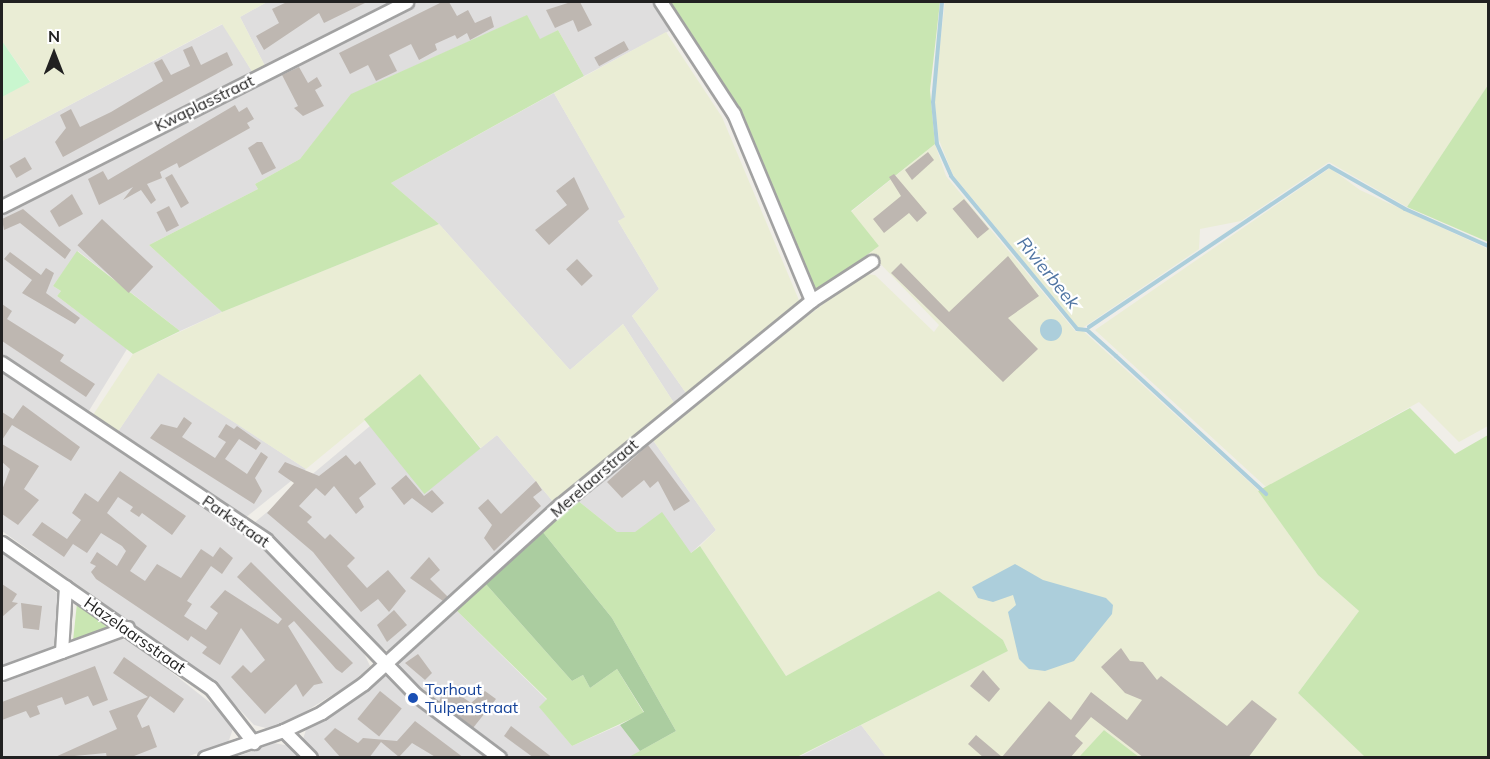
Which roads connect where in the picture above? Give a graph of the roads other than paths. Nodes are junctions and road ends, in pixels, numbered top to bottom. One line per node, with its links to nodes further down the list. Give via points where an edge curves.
1 (407, 2): 3 (street, Kwaplasstraat)
2 (661, 2): 5 (street, via 734,114)
3 (2, 207)
4 (872, 262): 5 (street, Merelaarstraat)
5 (812, 301): 11 (street, Merelaarstraat, via 561,505)
6 (2, 363): 11 (street, Parkstraat, via 266,540)
7 (2, 543): 8 (street, Hazelaarsstraat)
8 (66, 587): 9 (street, Hazelaarsstraat); 10 (street)
9 (128, 628): 10 (street); 14 (street, Hazelaarsstraat, via 210,688)
10 (62, 652): 12 (street)
11 (385, 664): 13 (street, Merelaarstraat, via 322,713); 17 (street, Parkstraat, via 416,694)
12 (2, 674)
13 (284, 731): 14 (street, Merelaarstraat); 16 (street)
14 (254, 743): 15 (street, Merelaarstraat)
15 (205, 758)
16 (311, 758)
17 (500, 758)

